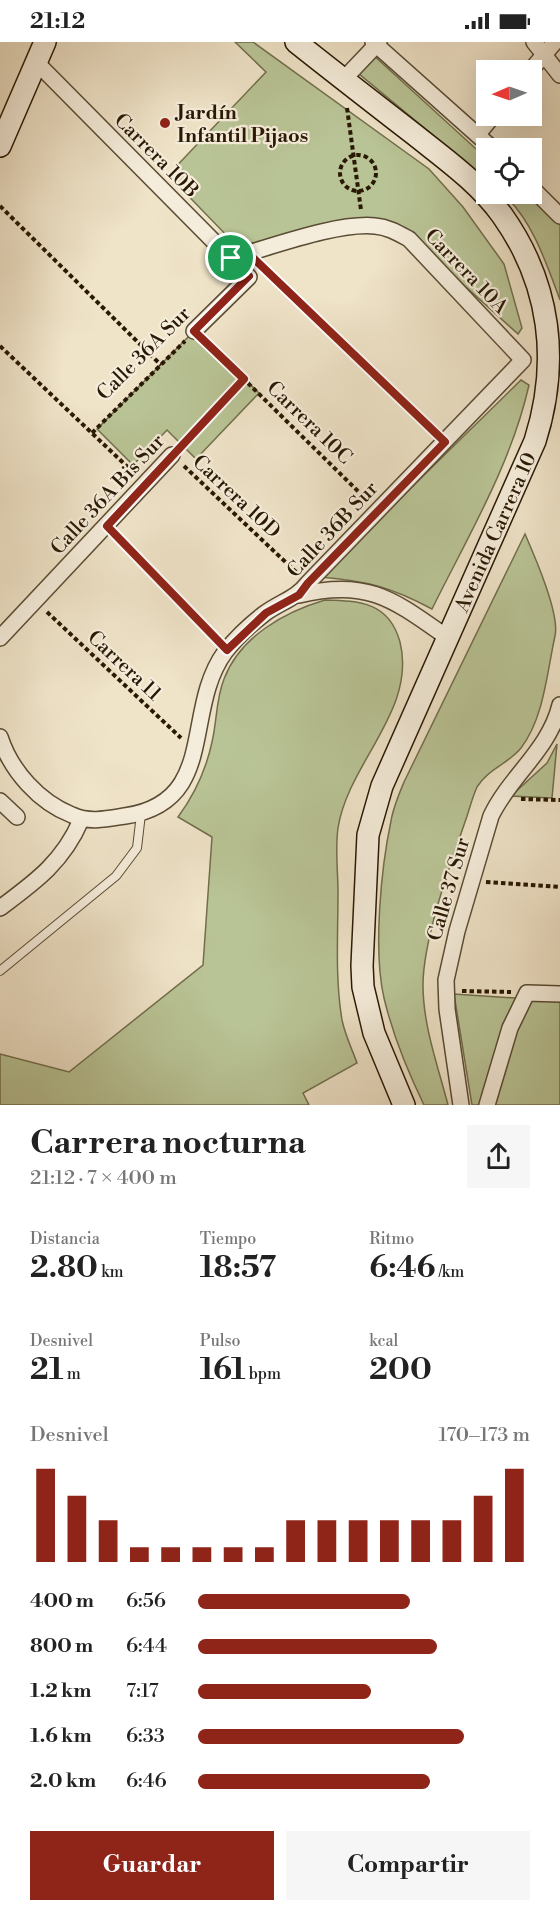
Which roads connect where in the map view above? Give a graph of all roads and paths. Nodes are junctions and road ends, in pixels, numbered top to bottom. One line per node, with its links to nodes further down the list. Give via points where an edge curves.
1 (45, 42): 6 (main road)
2 (555, 42): 5 (street)
3 (376, 43): 8 (street); 11 (street)
4 (303, 44): 8 (main road, Avenida Carrera 10)
5 (539, 48): 7 (street)
6 (36, 62): 13 (main road); 21 (street, Carrera 10B)
7 (560, 75)
8 (343, 80): 37 (main road, Avenida Carrera 10, via 461,171 502,214 536,279 551,332 550,374 535,441)
9 (347, 105): 14 (path)
10 (484, 126): 11 (street)
11 (477, 134): 12 (street)
12 (481, 138)
13 (0, 146)
14 (354, 156): 15 (path); 15 (path, via 344,162 340,174 344,184); 15 (path, via 371,160 376,170 370,186)
15 (358, 191): 19 (path)
16 (542, 198): 18 (street)
17 (0, 206): 26 (path)
18 (560, 216)
19 (363, 226): 20 (street, Carrera 10A); 25 (street, Carrera 10A, via 395,230 409,239)
20 (248, 253): 21 (street, Carrera 10A); 29 (path)
21 (231, 258): 22 (street, Carrera 10B)
22 (249, 276): 23 (street, Calle 36A Sur)
23 (194, 331): 26 (path, Calle 36A Sur); 27 (path, Carrera 10C)
24 (0, 346): 28 (path)
25 (523, 360): 29 (street, Calle 36B Sur)
26 (161, 365): 28 (path, Calle 36A Sur)
27 (244, 379): 30 (path, Calle 36A Bis Sur); 32 (path, Carrera 10C)
28 (92, 433): 31 (path)
29 (445, 442): 32 (street, Calle 36B Sur)
30 (172, 455): 31 (street, Calle 36A Bis Sur); 34 (path, Carrera 10D)
31 (145, 484): 33 (street, Calle 36A Bis Sur)
32 (378, 510): 34 (street, Calle 36B Sur)
33 (107, 526): 35 (street, Calle 36A Bis Sur); 38 (path)
34 (303, 589): 37 (street, via 363,590 407,609); 38 (street, Calle 36B Sur, via 266,613)
35 (35, 601): 36 (street, Calle 36A Bis Sur); 41 (path, Carrera 11)
36 (0, 638)
37 (448, 638): 55 (main road, Avenida Carrera 10, via 382,786 368,835 363,987 374,1033)
38 (227, 650): 41 (street, Calle 36B Sur, via 207,688)
39 (560, 705): 42 (street, Calle 37 Sur, via 540,749)
40 (0, 737): 47 (street, via 29,786 51,805)
41 (195, 751): 45 (street, Calle 36B Sur, via 189,774 178,790 167,802)
42 (500, 798): 43 (path); 48 (street, Calle 37 Sur)
43 (560, 800)
44 (0, 801): 46 (street)
45 (141, 814): 47 (street, Calle 36B Sur); 51 (lane, via 137,848 117,876)
46 (16, 817)
47 (81, 820): 50 (street, via 74,838 45,874)
48 (471, 880): 49 (path); 52 (street, Calle 37 Sur)
49 (560, 887)
50 (0, 908)
51 (0, 971)
52 (445, 991): 53 (path); 56 (street, Calle 37 Sur)
53 (527, 993): 54 (street); 57 (street, via 510,1028)
54 (560, 994)
55 (404, 1105)
56 (461, 1105)
57 (488, 1105)

